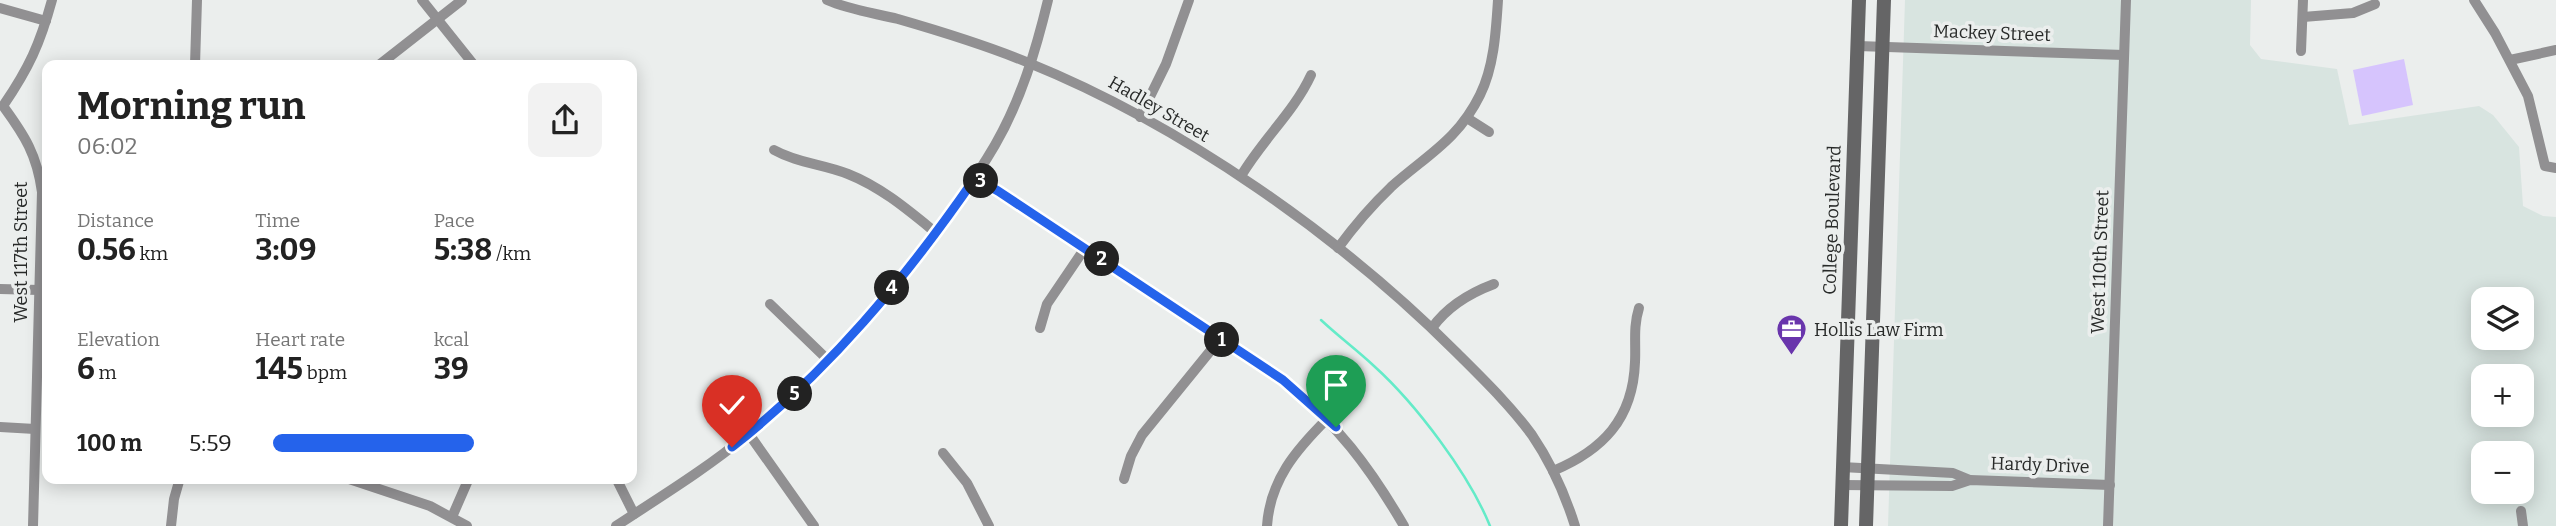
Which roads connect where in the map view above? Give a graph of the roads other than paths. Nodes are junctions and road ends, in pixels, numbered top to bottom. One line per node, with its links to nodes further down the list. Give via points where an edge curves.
1 (52, 0): 18 (street, West 117th Street)
2 (197, 0): 24 (street)
3 (422, 0): 17 (street)
4 (462, 0): 17 (street)
5 (827, 0): 28 (street, Hadley Street, via 954,35)
6 (1048, 0): 28 (street)
7 (1189, 0): 31 (street, via 1166,64)
8 (1498, 0): 32 (street, via 1488,76)
9 (1859, 0): 19 (main road, College Boulevard)
10 (1884, 0): 20 (main road)
11 (2126, 0): 23 (street, West 110th Street)
12 (2303, 0): 16 (street)
13 (2474, 0): 27 (street)
14 (2375, 4): 16 (street, via 2353,13)
15 (0, 8): 18 (street)
16 (2303, 17): 22 (street)
17 (438, 19): 25 (street); 26 (street)
18 (46, 21): 30 (street, West 117th Street, via 35,54)
19 (1858, 46): 20 (street, Mackey Street); 58 (main road, College Boulevard)
20 (1882, 47): 23 (street, Mackey Street); 59 (main road)
21 (2556, 50): 27 (street)
22 (2301, 51)
23 (2124, 55): 68 (street, West 110th Street)
24 (195, 60)
25 (385, 60)
26 (470, 60)
27 (2510, 60): 35 (street, via 2528,96 2545,166)
28 (1031, 63): 31 (street, Hadley Street); 37 (street)
29 (1311, 75): 36 (street, via 1297,102)
30 (1, 107): 38 (street, West 117th Street, via 25,136 39,169)
31 (1140, 117): 36 (street, Hadley Street)
32 (1467, 118): 33 (street); 42 (street, via 1445,145 1370,208)
33 (1489, 132)
34 (774, 150): 40 (street, via 870,184)
35 (2556, 168)
36 (1241, 176): 42 (street, Hadley Street)
37 (975, 178): 40 (street); 41 (street)
38 (42, 194)
39 (42, 232): 45 (street, West 117th Street)
40 (935, 232): 51 (street)
41 (1085, 248): 48 (street, via 1047,304); 50 (street)
42 (1338, 248): 49 (street, Hadley Street)
43 (1494, 284): 49 (street, via 1452,307)
44 (0, 289): 45 (street)
45 (40, 290): 52 (street, West 117th Street)
46 (770, 304): 51 (street)
47 (1639, 309): 60 (street, via 1633,382 1619,420 1596,448)
48 (1040, 328)
49 (1432, 328): 60 (street, Hadley Street, via 1513,410)
50 (1220, 339): 53 (street, via 1283,380); 61 (street, via 1142,435)
51 (829, 361): 56 (street)
52 (42, 370): 55 (street, West 117th Street)
53 (1327, 419): 79 (street, via 1284,467); 80 (street, via 1358,453)
54 (0, 427): 55 (street)
55 (35, 429): 73 (street, West 117th Street)
56 (748, 435): 71 (street); 77 (street)
57 (943, 453): 78 (street, via 967,483)
58 (1842, 467): 59 (street, Hardy Drive); 67 (main road, College Boulevard)
59 (1868, 469): 62 (street, Hardy Drive, via 1952,473); 69 (main road)
60 (1553, 471): 81 (street, Hadley Street)
61 (1124, 479)
62 (1970, 480): 68 (street, Hardy Drive); 69 (street, Hardy Drive, via 1952,486)
63 (178, 484): 74 (street)
64 (364, 484): 72 (street)
65 (466, 484): 72 (street)
66 (619, 484): 71 (street)
67 (1842, 485): 69 (street, Hardy Drive); 82 (main road, College Boulevard)
68 (2110, 485): 84 (street, West 110th Street)
69 (1868, 486): 83 (main road)
70 (2521, 511): 85 (street)
71 (634, 514): 76 (street)
72 (452, 517): 75 (street)
73 (33, 526)
74 (171, 526)
75 (467, 526)
76 (616, 526)
77 (814, 526)
78 (989, 526)
79 (1267, 526)
80 (1404, 526)
81 (1575, 526)
82 (1840, 526)
83 (1866, 526)
84 (2108, 526)
85 (2523, 526)

